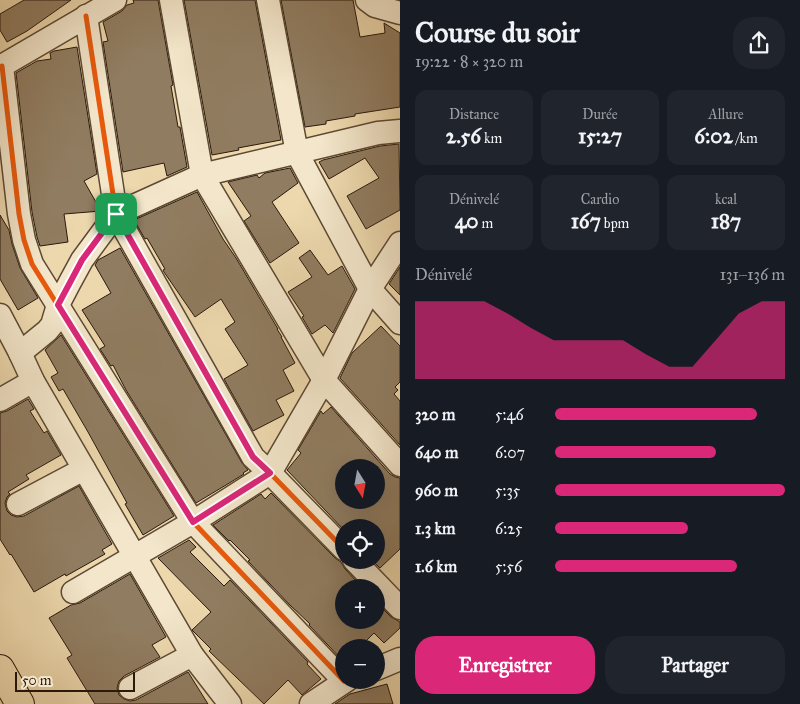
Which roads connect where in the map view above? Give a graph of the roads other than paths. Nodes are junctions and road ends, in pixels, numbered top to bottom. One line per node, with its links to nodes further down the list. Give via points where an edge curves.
1 (115, 0): 6 (street)
2 (171, 0): 10 (street)
3 (268, 0): 9 (street)
4 (367, 0): 5 (street, via 375,6)
5 (400, 13)
6 (86, 16): 7 (street); 11 (street)
7 (1, 66): 14 (street, via 24,240 32,264)
8 (400, 131): 9 (street, via 378,133)
9 (297, 153): 10 (street); 13 (street)
10 (202, 175): 11 (street); 18 (street)
11 (116, 214): 14 (street, via 82,260); 23 (street, via 253,457)
12 (400, 243): 13 (street)
13 (370, 289): 15 (street); 18 (street)
14 (58, 305): 17 (street, via 52,326); 25 (street)
15 (400, 323)
16 (3, 326): 17 (street)
17 (20, 353): 19 (street)
18 (324, 380): 21 (street); 23 (street)
19 (33, 381): 20 (street); 22 (street)
20 (0, 400)
21 (400, 465)
22 (84, 469): 24 (street); 27 (street)
23 (270, 473): 25 (street); 26 (street)
24 (18, 504)
25 (193, 522): 27 (street); 35 (street)
26 (335, 540)
27 (135, 555): 29 (street); 31 (street)
28 (363, 569): 30 (street)
29 (73, 592)
30 (400, 608)
31 (192, 655): 36 (street); 39 (street)
32 (400, 660): 33 (street)
33 (385, 666)
34 (0, 668): 38 (main road)
35 (335, 671)
36 (130, 688)
37 (335, 688): 40 (street)
38 (20, 704)
39 (230, 704)
40 (311, 704)

